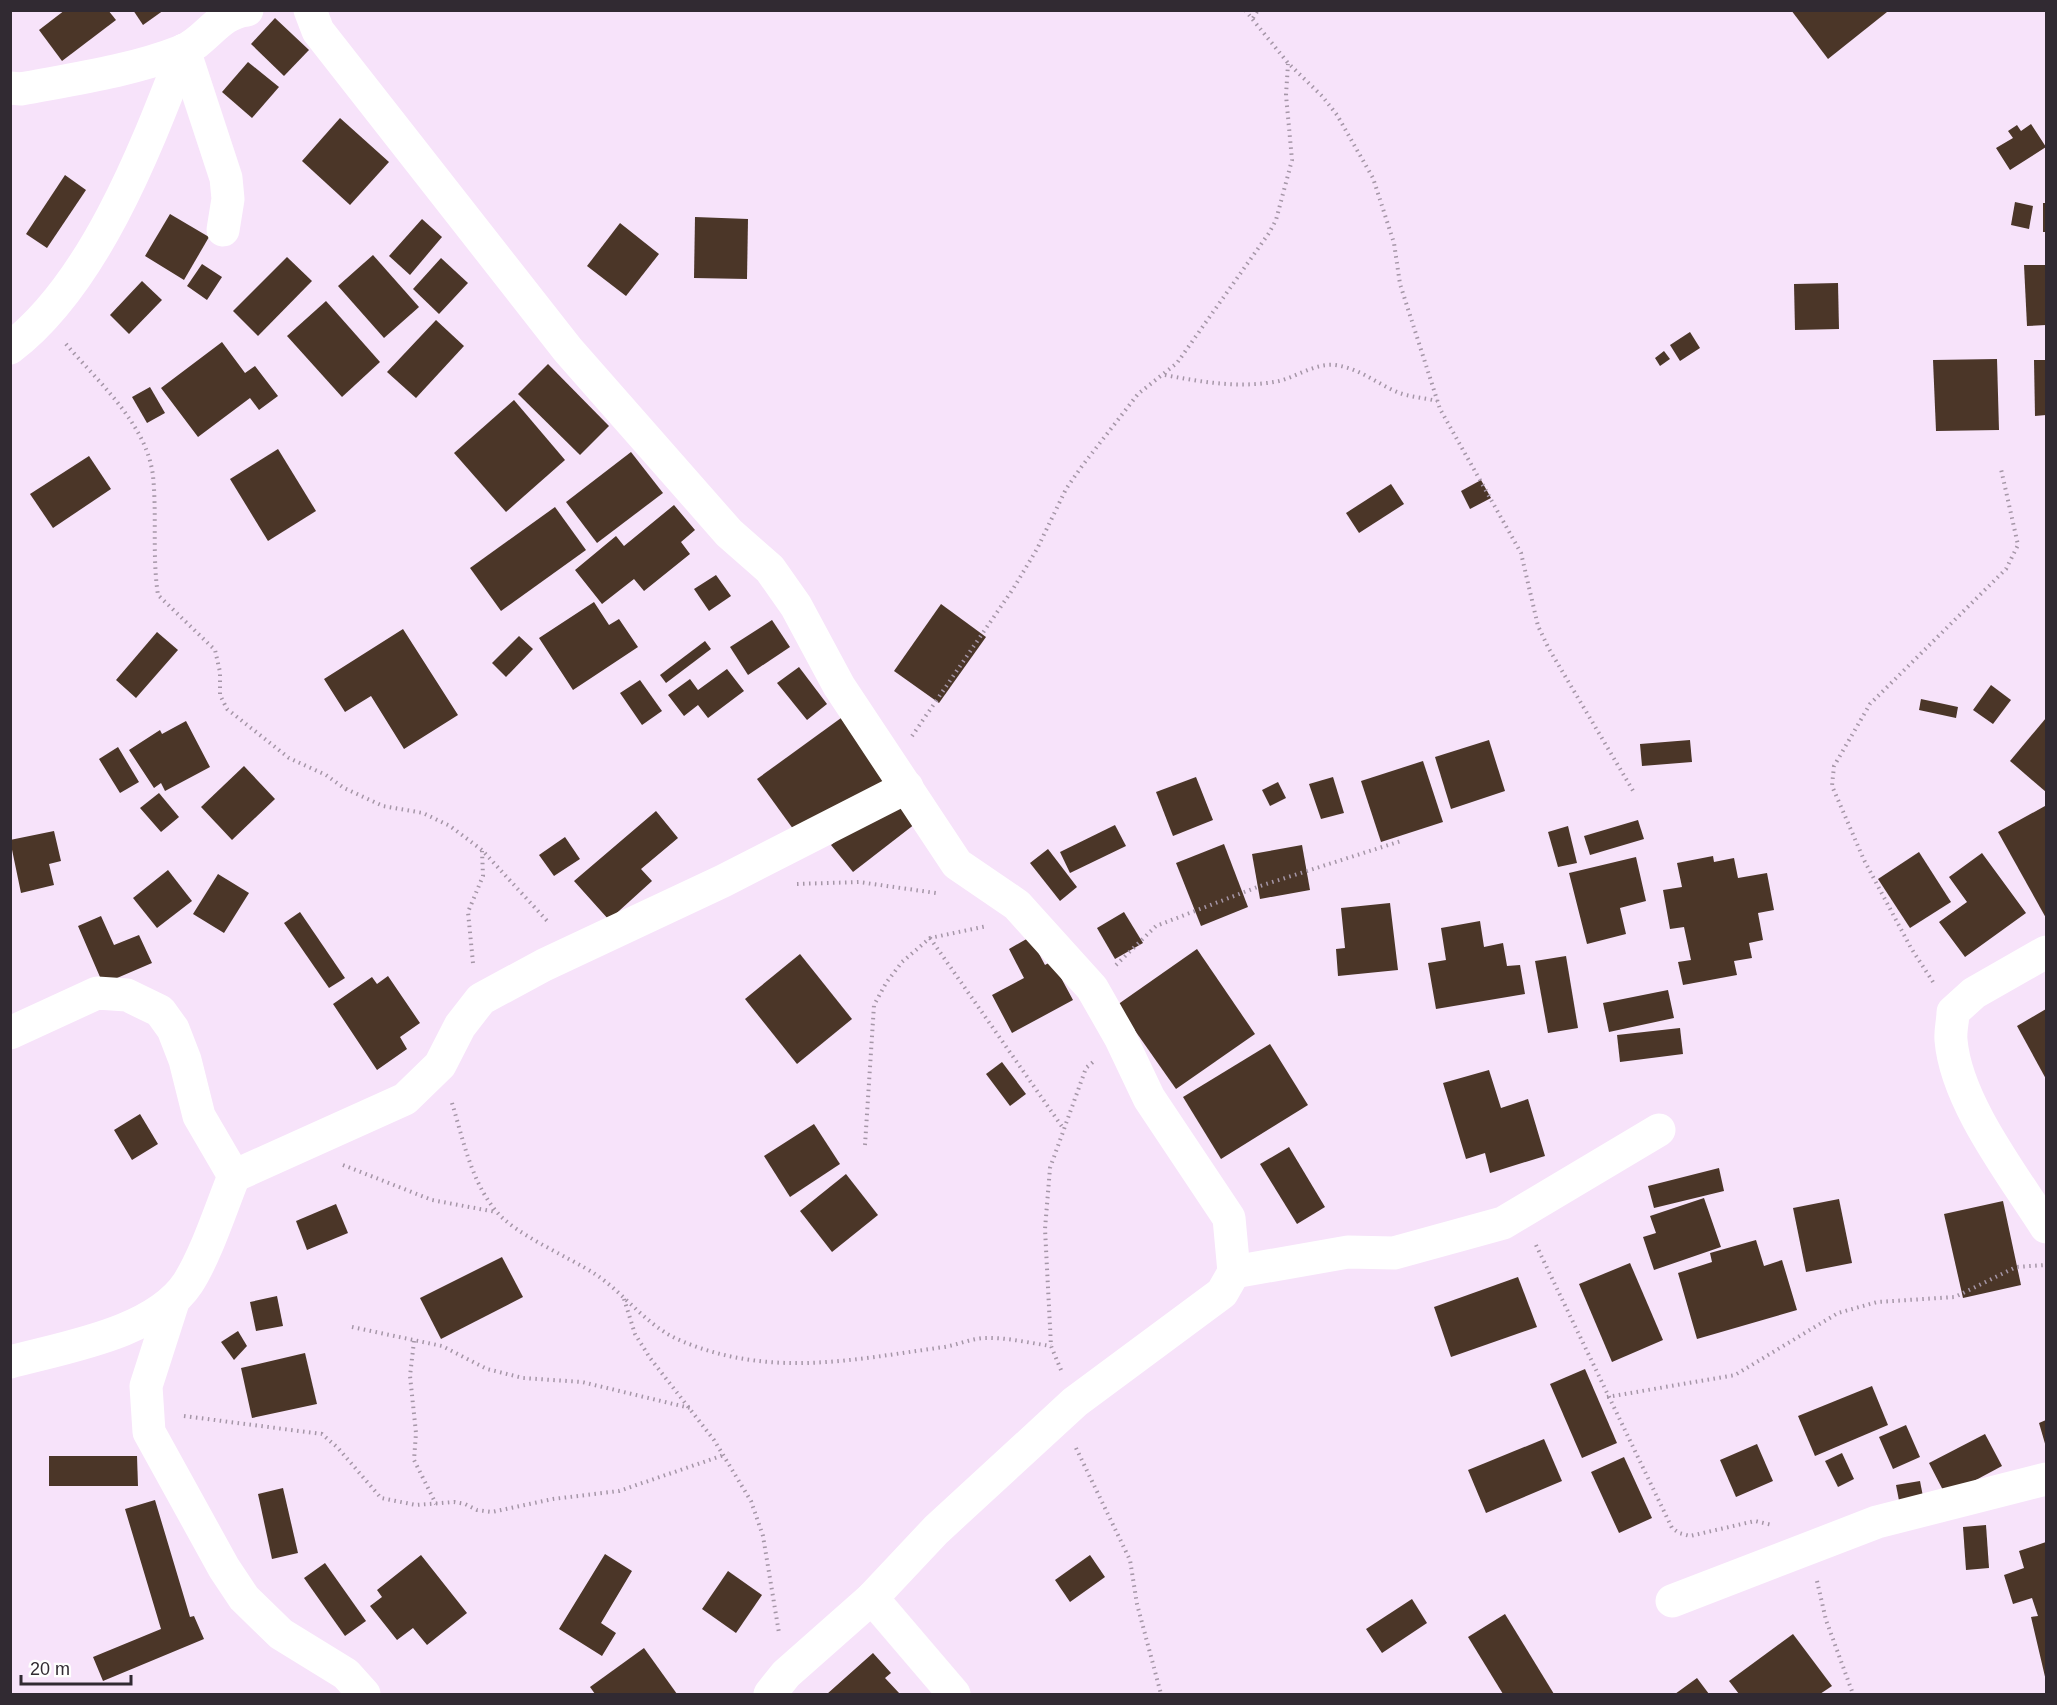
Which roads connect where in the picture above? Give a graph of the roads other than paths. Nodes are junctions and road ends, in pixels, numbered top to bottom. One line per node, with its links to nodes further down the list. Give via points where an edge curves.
1 (247, 10): 3 (street, via 233,12)
2 (310, 10): 7 (street, via 318,31 568,350 729,533 770,570 796,606 839,686)
3 (184, 50): 4 (street, via 105,73); 5 (street, via 226,178 228,199); 6 (street, via 153,131 110,218 45,319)
4 (10, 88)
5 (222, 230)
6 (10, 348)
7 (900, 776): 11 (street, via 723,881 574,950 481,999 459,1026 440,1065 405,1099); 13 (street, via 957,864 1017,905 1092,988 1149,1098 1229,1218)
8 (2046, 952): 12 (street, via 1974,993 1953,1012 1951,1039 1961,1086)
9 (10, 1033): 11 (street, via 97,993 127,995 160,1011 173,1029 185,1060 199,1116)
10 (1659, 1130): 13 (street, via 1510,1220 1394,1253 1348,1252)
11 (234, 1176): 14 (street, via 189,1282)
12 (2046, 1227)
13 (1234, 1272): 17 (street, via 1222,1293 1070,1407 936,1530)
14 (173, 1302): 15 (street, via 130,1327); 20 (street, via 146,1386 149,1432 244,1598 281,1634 346,1674)
15 (10, 1362)
16 (2046, 1479): 18 (street, via 1877,1522)
17 (872, 1598): 19 (street); 21 (street)
18 (1672, 1601)
19 (778, 1684)
20 (364, 1695)
21 (954, 1695)

